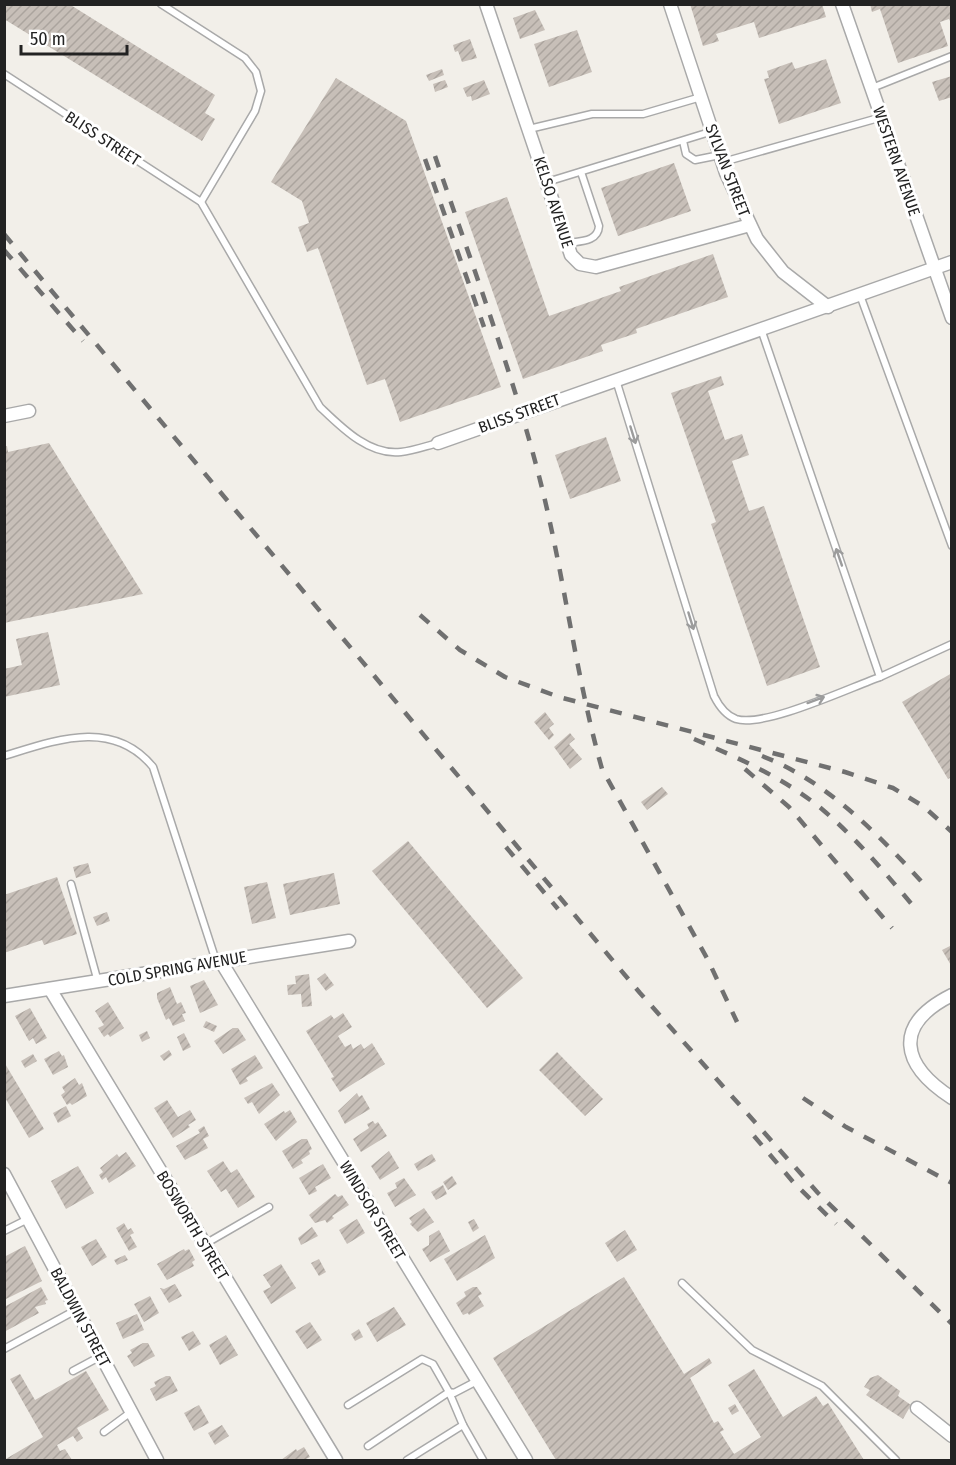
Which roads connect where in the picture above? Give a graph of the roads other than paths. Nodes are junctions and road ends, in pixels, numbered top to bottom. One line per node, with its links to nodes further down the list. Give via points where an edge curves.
1 (161, 4): 16 (lane, via 245,58 256,72 261,91 255,111)
2 (486, 4): 10 (street, KELSO AVENUE)
3 (670, 4): 8 (street, SYLVAN STREET)
4 (842, 4): 7 (street, WESTERN AVENUE)
5 (951, 56): 7 (lane)
6 (4, 74): 16 (lane, BLISS STREET)
7 (872, 88): 9 (street, WESTERN AVENUE)
8 (701, 96): 10 (lane, via 643,114 592,114); 11 (street, SYLVAN STREET)
9 (882, 116): 13 (lane); 20 (street, WESTERN AVENUE)
10 (529, 129): 15 (street, KELSO AVENUE)
11 (712, 131): 12 (lane); 13 (street, SYLVAN STREET)
12 (683, 141): 13 (lane, via 686,154 695,160); 14 (lane)
13 (722, 159): 17 (street, SYLVAN STREET)
14 (581, 172): 15 (lane); 18 (lane, via 598,233 594,238)
15 (548, 182): 18 (street, KELSO AVENUE)
16 (201, 202): 28 (lane, BLISS STREET, via 320,407 345,431 371,447 399,452)
17 (750, 225): 18 (street, KELSO AVENUE, via 596,267 580,264 571,255); 22 (street, SYLVAN STREET, via 776,265)
18 (568, 243)
19 (951, 262): 20 (street, BLISS STREET)
20 (934, 268): 21 (street, BLISS STREET); 23 (street, WESTERN AVENUE)
21 (860, 295): 22 (street, BLISS STREET); 29 (lane)
22 (828, 307): 24 (street, BLISS STREET)
23 (951, 318)
24 (760, 328): 25 (street, BLISS STREET); 31 (lane, one-way to 24)
25 (616, 379): 28 (street, BLISS STREET); 31 (lane, one-way to 31, via 721,709 735,719 761,720)
26 (29, 411): 27 (street)
27 (4, 416)
28 (438, 443)
29 (951, 546)
30 (951, 644): 31 (lane)
31 (880, 677)
32 (4, 756): 35 (lane, via 81,737 122,741 140,751 153,767)
33 (71, 884): 36 (lane)
34 (349, 941): 35 (street, COLD SPRING AVENUE)
35 (218, 961): 36 (street, COLD SPRING AVENUE); 51 (street, WINDSOR STREET)
36 (99, 982): 37 (street, COLD SPRING AVENUE)
37 (50, 989): 39 (street, COLD SPRING AVENUE); 45 (street, BOSWORTH STREET)
38 (951, 995): 40 (street, via 920,1018 913,1028 911,1043 919,1072)
39 (4, 996)
40 (951, 1098)
41 (4, 1174): 43 (street, BALDWIN STREET)
42 (269, 1207): 45 (lane)
43 (28, 1218): 44 (lane); 47 (street, BALDWIN STREET)
44 (4, 1231)
45 (205, 1245): 61 (street, BOSWORTH STREET)
46 (682, 1283): 65 (lane, via 752,1350 822,1386)
47 (77, 1309): 48 (lane); 49 (street, BALDWIN STREET)
48 (4, 1349)
49 (102, 1356): 50 (lane); 55 (street, BALDWIN STREET)
50 (73, 1371)
51 (477, 1381): 52 (lane, via 454,1394); 64 (street, WINDSOR STREET)
52 (449, 1392): 53 (lane, via 433,1365 422,1359); 56 (lane); 59 (lane)
53 (348, 1405)
54 (917, 1408): 58 (street)
55 (131, 1412): 57 (lane); 60 (street, BALDWIN STREET)
56 (464, 1425): 62 (lane); 63 (lane)
57 (104, 1432)
58 (951, 1436)
59 (368, 1446)
60 (157, 1461)
61 (336, 1461)
62 (407, 1461)
63 (483, 1461)
64 (526, 1461)
65 (896, 1461)

